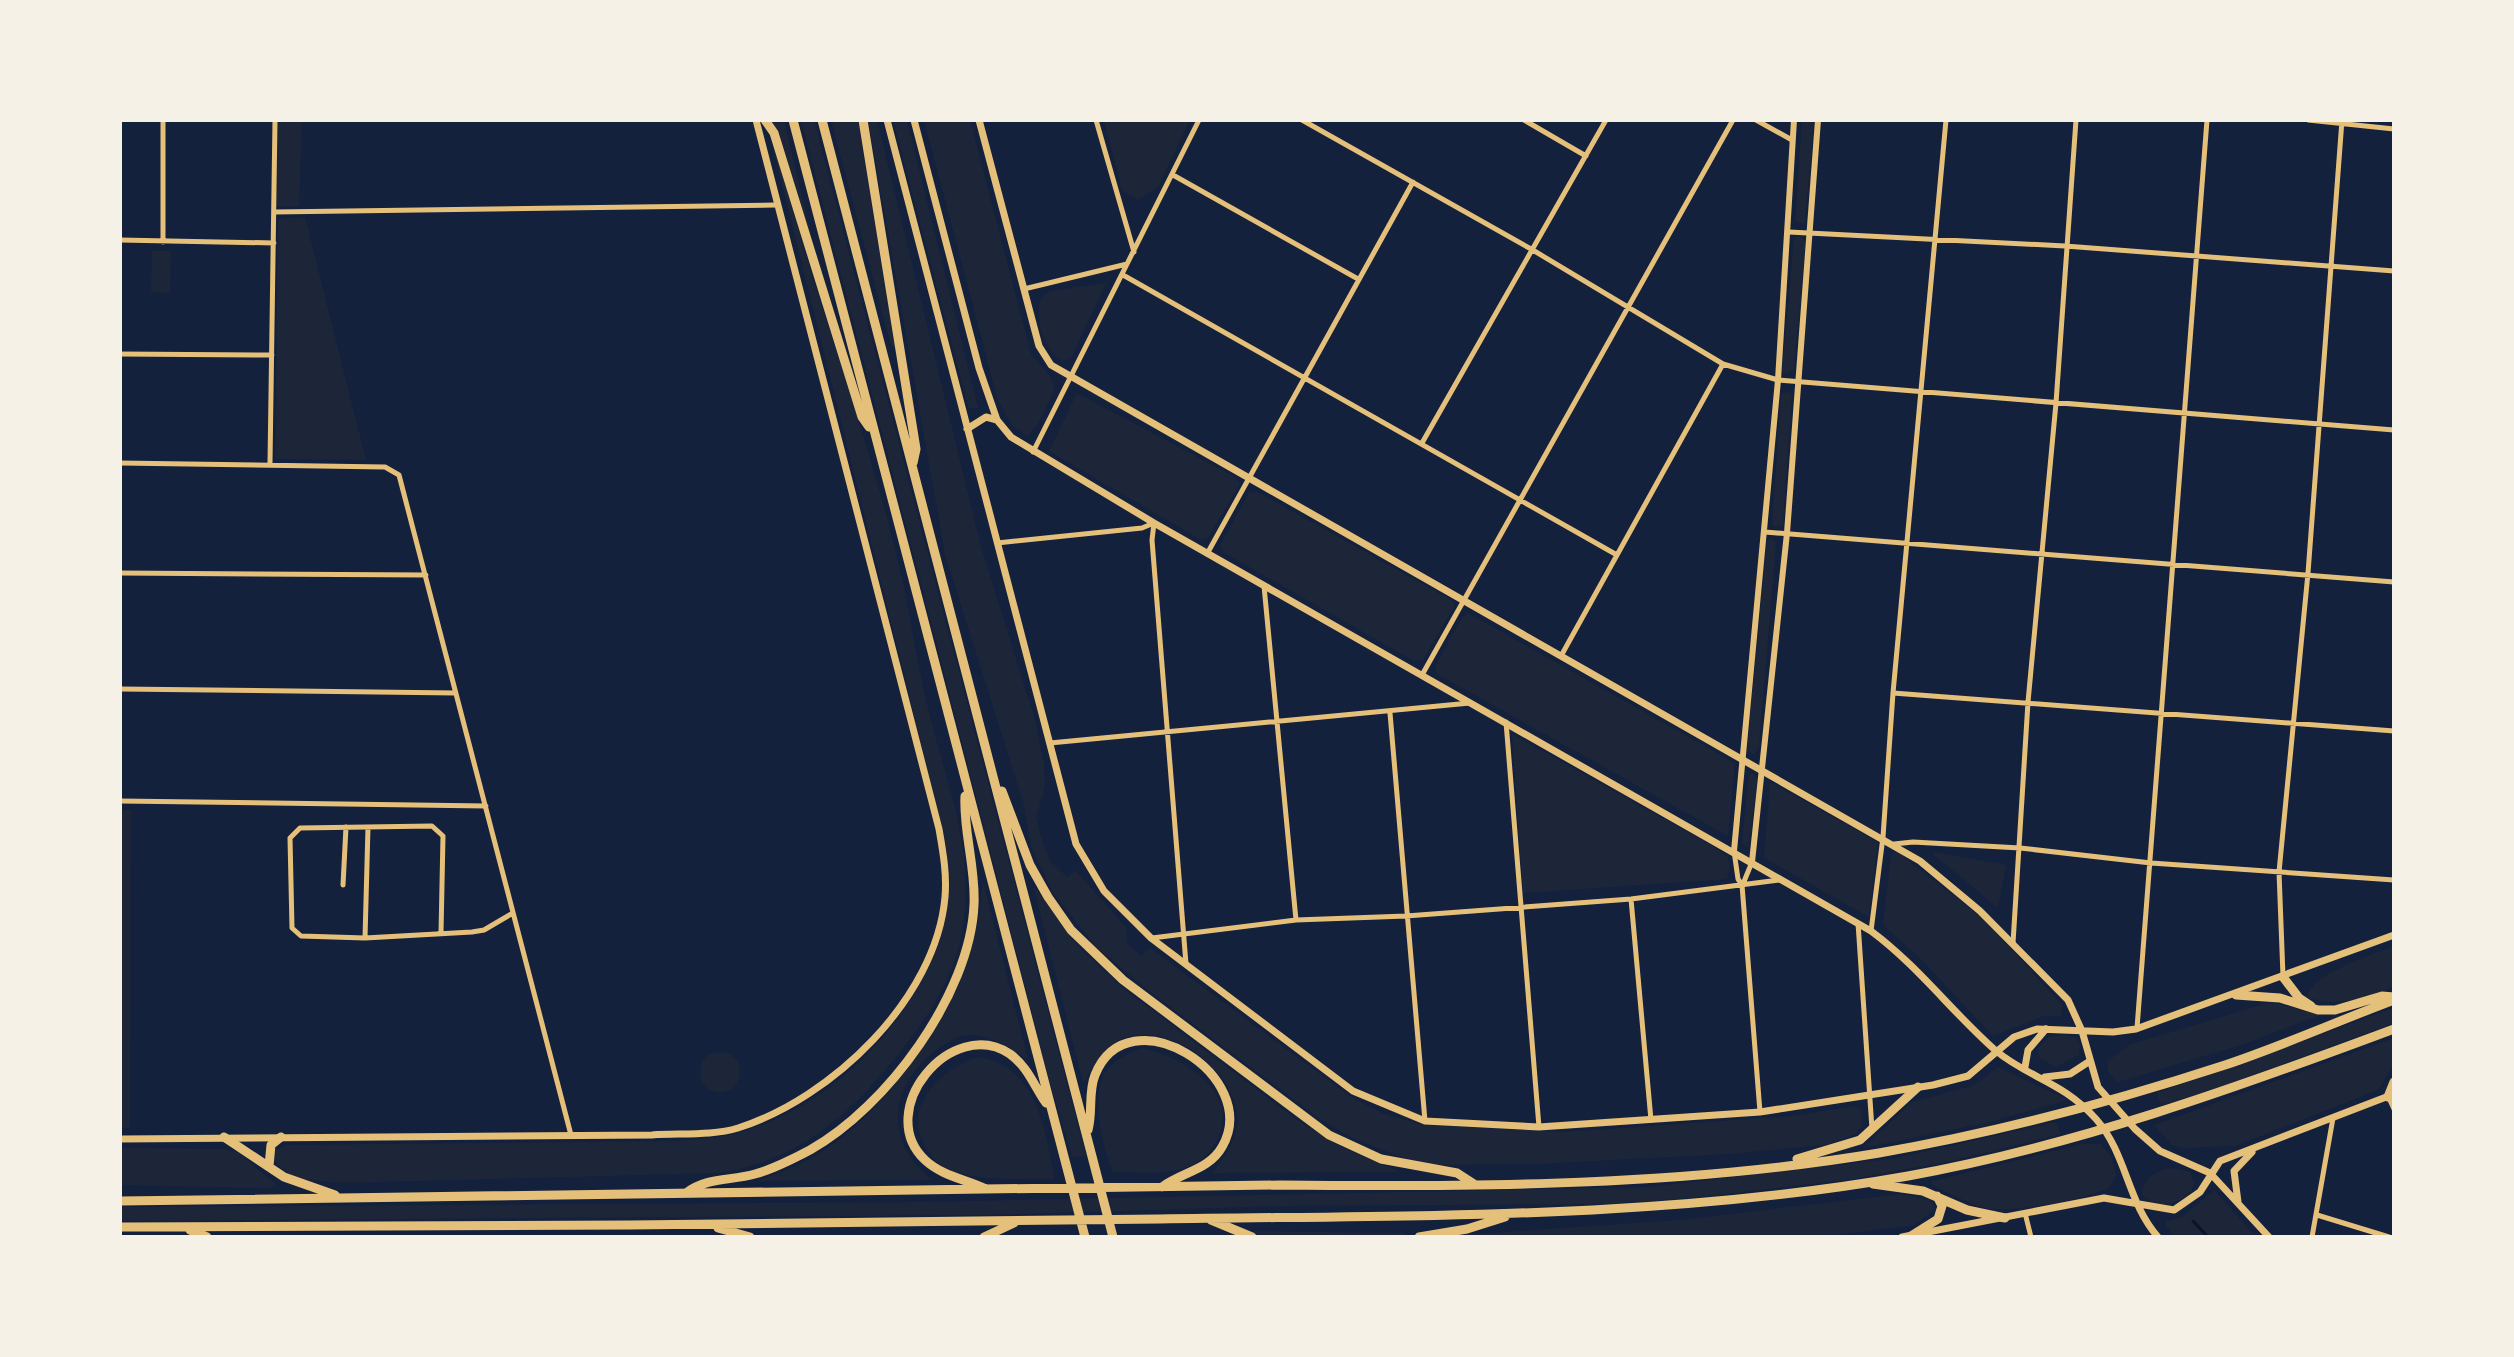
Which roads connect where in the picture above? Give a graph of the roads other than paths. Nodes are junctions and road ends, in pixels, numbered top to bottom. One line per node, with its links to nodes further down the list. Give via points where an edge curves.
1 (163, 120): 38 (street)
2 (275, 120): 33 (street)
3 (756, 120): 32 (main road)
4 (765, 120): 65 (highway, via 774,133 862,417)
5 (793, 120): 65 (highway)
6 (822, 120): 70 (highway)
7 (863, 120): 70 (highway, via 916,449)
8 (887, 120): 63 (main road)
9 (914, 120): 61 (main road)
10 (979, 120): 49 (main road)
11 (1096, 120): 42 (street)
12 (1199, 120): 30 (street)
13 (1302, 120): 26 (street)
14 (1320, 120): 26 (street)
15 (1524, 120): 29 (street)
16 (1606, 120): 29 (street)
17 (1733, 120): 50 (street)
18 (1756, 120): 28 (street)
19 (1794, 120): 28 (street)
20 (1818, 120): 35 (street)
21 (1946, 120): 36 (street)
22 (2076, 120): 40 (street)
23 (2207, 120): 43 (street)
24 (2308, 120): 25 (street)
25 (2342, 121): 27 (street); 45 (street)
26 (1316, 128): 31 (street)
27 (2394, 129)
28 (1792, 140): 34 (street)
29 (1586, 156): 41 (street)
30 (1173, 175): 42 (street); 48 (street)
31 (1413, 182): 41 (street); 48 (street)
32 (776, 205): 33 (street); 161 (main road, via 941,840 945,897 940,925 923,969 892,1018 863,1051 780,1110 736,1129)
33 (274, 212): 39 (street)
34 (1789, 232): 35 (street); 56 (street)
35 (1811, 233): 36 (street); 57 (street)
36 (1938, 239): 40 (street); 58 (street)
37 (120, 240): 38 (street)
38 (163, 242): 39 (street)
39 (274, 243): 52 (street)
40 (2065, 246): 43 (street); 59 (street)
41 (1531, 249): 50 (street); 66 (street)
42 (1134, 252): 44 (street)
43 (2197, 256): 45 (street); 60 (street)
44 (1128, 264): 47 (street); 49 (street)
45 (2332, 265): 46 (street); 62 (street)
46 (2394, 271)
47 (1123, 275): 54 (street); 55 (street)
48 (1358, 279): 54 (street)
49 (1023, 289): 55 (main road, via 1039,346 1051,365)
50 (1630, 307): 53 (street); 72 (street)
51 (120, 354): 52 (street)
52 (272, 355): 69 (street)
53 (1723, 364): 56 (street); 80 (street)
54 (1302, 377): 66 (street); 71 (street)
55 (1070, 379): 67 (street); 71 (main road)
56 (1778, 380): 57 (street); 74 (street)
57 (1800, 382): 58 (street); 75 (street)
58 (1923, 392): 59 (street); 77 (street)
59 (2056, 403): 60 (street); 78 (street)
60 (2185, 414): 62 (street); 81 (street)
61 (997, 420): 63 (main road, via 986,417); 67 (main road)
62 (2319, 424): 64 (street); 83 (street)
63 (967, 429): 76 (main road)
64 (2394, 430)
65 (873, 433): 106 (highway)
66 (1422, 443): 72 (street)
67 (1033, 452): 73 (main road)
68 (120, 463): 69 (street)
69 (270, 463): 84 (street, via 396,470)
70 (912, 466): 105 (highway)
71 (1248, 479): 79 (street); 87 (main road)
72 (1519, 501): 80 (street); 87 (street)
73 (1154, 523): 76 (street); 79 (main road); 101 (street)
74 (1765, 532): 75 (street); 103 (street)
75 (1787, 533): 77 (street); 104 (street)
76 (997, 543): 102 (main road)
77 (1909, 543): 78 (street); 92 (street)
78 (2040, 553): 81 (street); 93 (street)
79 (1207, 554): 86 (main road)
80 (1617, 555): 88 (street)
81 (2173, 563): 83 (street); 96 (street)
82 (120, 573): 84 (street)
83 (2308, 573): 85 (street); 99 (street)
84 (426, 575): 91 (street)
85 (2394, 582)
86 (1264, 585): 89 (main road); 98 (street)
87 (1463, 603): 88 (main road); 89 (street)
88 (1561, 656): 103 (main road)
89 (1422, 675): 94 (main road)
90 (120, 689): 91 (street)
91 (456, 693): 108 (street)
92 (1893, 693): 93 (street); 111 (street)
93 (2028, 702): 96 (street); 113 (street)
94 (1472, 703): 95 (street); 97 (main road)
95 (1390, 713): 98 (street); 125 (street)
96 (2161, 713): 99 (street); 116 (street)
97 (1506, 722): 114 (main road); 123 (street)
98 (1276, 723): 101 (street); 126 (street)
99 (2294, 723): 100 (street); 117 (street)
100 (2394, 731)
101 (1166, 733): 102 (street); 130 (street)
102 (1049, 743): 133 (main road, via 1076,844 1104,891)
103 (1743, 760): 104 (main road); 114 (street)
104 (1762, 770): 111 (main road); 115 (street)
105 (997, 783): 160 (highway); 170 (highway, via 1048,897 1071,930 1123,980 1329,1135 1381,1159 1457,1173)
106 (965, 784): 153 (highway); 173 (highway, via 974,904 969,941 943,1007 921,1041 860,1113 812,1149 758,1173 701,1181)
107 (120, 801): 108 (street)
108 (486, 806): 124 (street)
109 (346, 827): 110 (street); 120 (street); 132 (street, via 300,828 290,838 292,928 301,936)
110 (368, 827): 129 (street, via 440,830); 132 (street)
111 (1883, 837): 112 (main road); 128 (street)
112 (1894, 844): 113 (street); 134 (main road, via 1957,890)
113 (2020, 848): 116 (street); 134 (street)
114 (1734, 851): 115 (main road); 121 (street)
115 (1752, 862): 118 (main road); 121 (street)
116 (2151, 863): 117 (street); 141 (street)
117 (2279, 872): 119 (street); 136 (street)
118 (1784, 880): 121 (street); 127 (main road)
119 (2394, 880)
120 (343, 885)
121 (1742, 885): 122 (street); 154 (street)
122 (1631, 899): 123 (street); 157 (street)
123 (1521, 906): 125 (street); 158 (street)
124 (513, 913): 129 (street, via 484,930); 161 (street)
125 (1406, 916): 126 (street); 156 (street)
126 (1296, 920): 130 (street)
127 (1858, 922): 128 (main road); 150 (street)
128 (1871, 931): 144 (main road)
129 (441, 933): 132 (street)
130 (1184, 934): 133 (street); 135 (street)
131 (2394, 935): 136 (main road)
132 (365, 938)
133 (1151, 938): 135 (main road)
134 (2013, 944): 143 (main road, via 2068,1000)
135 (1186, 964): 156 (main road, via 1353,1091)
136 (2283, 977): 137 (main road); 139 (highway, via 2299,998)
137 (2236, 995): 139 (highway, via 2280,998); 141 (main road)
138 (2394, 998): 139 (highway); 166 (highway, via 2225,1065 2050,1115 1878,1153)
139 (2318, 1010)
140 (2046, 1029): 143 (main road); 144 (main road, via 2014,1037); 146 (main road, via 2028,1050)
141 (2136, 1029): 143 (main road)
142 (2394, 1029): 169 (highway, via 2166,1109 2000,1156)
143 (2082, 1031): 145 (main road)
144 (1998, 1052): 146 (main road); 149 (main road, via 1968,1076)
145 (2090, 1061): 147 (main road, via 2070,1074); 168 (main road, via 2098,1087 2143,1137 2160,1151)
146 (2025, 1067): 147 (main road)
147 (2043, 1076): 178 (main road, via 2070,1092 2103,1129 2118,1152)
148 (2394, 1082): 151 (highway)
149 (1918, 1087): 150 (main road); 159 (highway)
150 (1872, 1095): 154 (main road); 159 (street)
151 (2391, 1096): 152 (street); 155 (main road)
152 (2394, 1109)
153 (1051, 1110): 172 (highway, via 1023,1065 996,1047 978,1044 948,1053 916,1090 908,1132 923,1159); 194 (highway)
154 (1760, 1112): 157 (main road)
155 (2333, 1117): 165 (main road); 181 (street)
156 (1425, 1121): 158 (main road)
157 (1651, 1121): 158 (main road)
158 (1539, 1127)
159 (1872, 1129): 166 (highway, via 1860,1140)
160 (1087, 1133): 171 (highway, via 1094,1076 1118,1047 1153,1039 1172,1045 1206,1069 1227,1098 1229,1133 1211,1161); 195 (highway)
161 (571, 1135): 163 (main road)
162 (224, 1137): 163 (main road); 164 (main road); 167 (highway)
163 (281, 1137): 167 (highway, via 271,1145)
164 (120, 1139)
165 (2257, 1148): 168 (main road, via 2220,1161); 177 (main road, via 2234,1171)
166 (1782, 1164): 170 (highway, via 1664,1178)
167 (269, 1166): 175 (highway, via 307,1187)
168 (2210, 1173): 177 (main road); 178 (main road, via 2184,1206 2163,1210)
169 (1866, 1182): 174 (highway); 179 (highway, via 1694,1205)
170 (1474, 1184): 171 (highway)
171 (1162, 1187): 172 (highway)
172 (989, 1190): 173 (highway)
173 (686, 1193): 175 (highway)
174 (1937, 1196): 183 (highway, via 1967,1210); 189 (highway, via 1942,1206 1938,1219)
175 (346, 1198): 176 (highway)
176 (120, 1201)
177 (2238, 1202): 201 (main road)
178 (2135, 1204): 180 (main road, via 2104,1198); 200 (main road)
179 (1518, 1213): 182 (highway); 197 (highway)
180 (2025, 1213): 183 (main road); 199 (street)
181 (2317, 1215): 202 (street); 203 (street)
182 (1204, 1218): 184 (highway); 196 (highway)
183 (2005, 1218): 189 (main road)
184 (1017, 1221): 185 (highway); 193 (highway)
185 (711, 1225): 186 (highway); 192 (highway)
186 (325, 1226): 188 (highway); 191 (highway)
187 (120, 1227): 188 (highway)
188 (183, 1227): 190 (highway)
189 (1911, 1236): 198 (main road)
190 (207, 1237)
191 (308, 1237)
192 (750, 1237)
193 (984, 1237)
194 (1085, 1237)
195 (1113, 1237)
196 (1252, 1237)
197 (1419, 1237)
198 (1902, 1237)
199 (2031, 1237)
200 (2158, 1237)
201 (2269, 1237)
202 (2312, 1237)
203 (2389, 1237)

